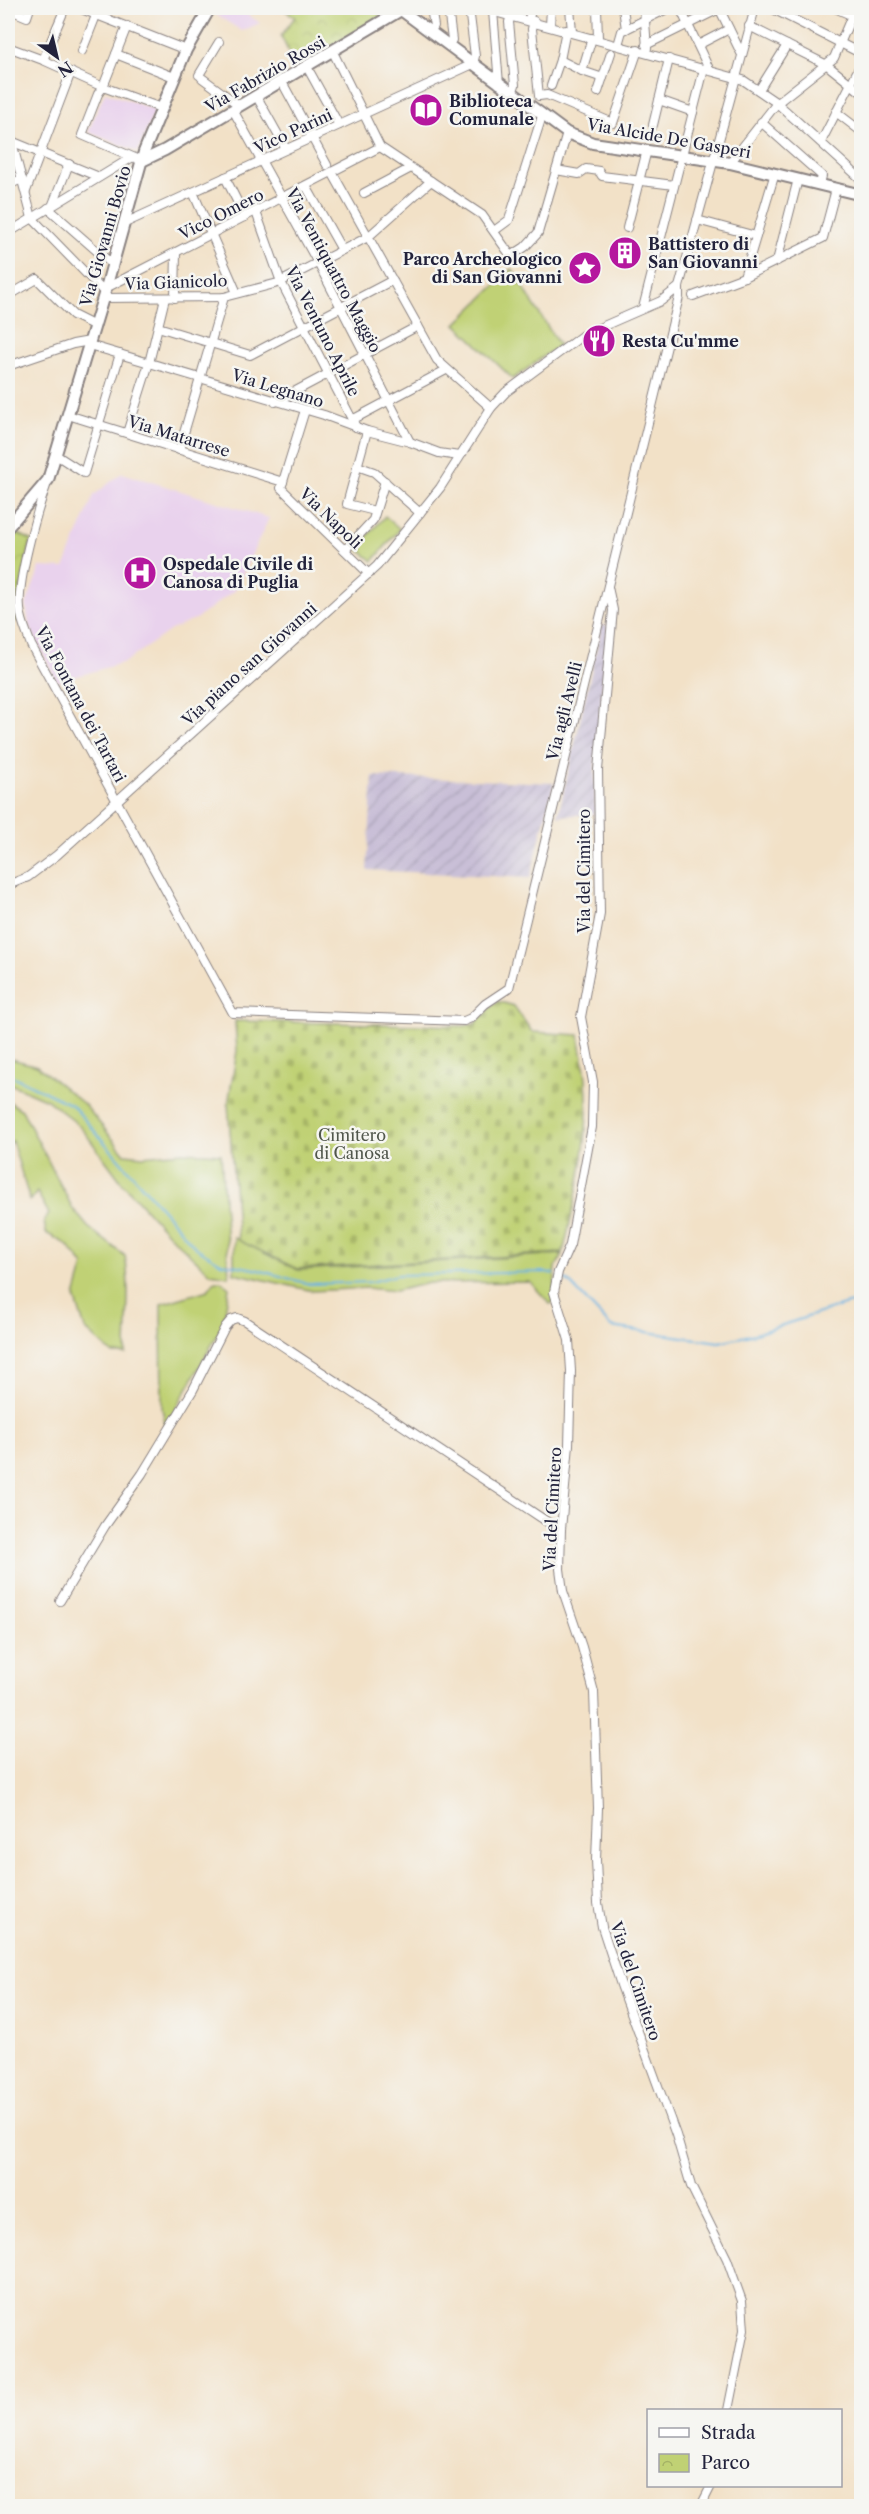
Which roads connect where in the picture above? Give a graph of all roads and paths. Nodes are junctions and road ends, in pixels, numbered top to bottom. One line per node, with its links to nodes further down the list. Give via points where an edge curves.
1 (30, 8): 21 (street, via 27,16)
2 (65, 8): 57 (street)
3 (79, 8): 25 (street)
4 (195, 8): 22 (street)
5 (399, 8): 38 (street, Via Alcide De Gasperi); 51 (street, Via Fabrizio Rossi)
6 (431, 8): 38 (street, via 434,26)
7 (448, 8): 42 (street, via 452,40)
8 (469, 8): 60 (street)
9 (531, 8): 30 (street)
10 (551, 8): 33 (street)
11 (570, 8): 37 (street)
12 (597, 8): 39 (street)
13 (623, 8): 35 (street)
14 (644, 8): 28 (street)
15 (668, 8): 28 (street)
16 (680, 8): 31 (street)
17 (719, 8): 31 (street); 36 (street)
18 (771, 8): 41 (street)
19 (835, 8): 27 (street)
20 (855, 8): 27 (street)
21 (8, 9)
22 (209, 9): 48 (street, Via Giovanni Bovio)
23 (488, 9): 26 (street); 70 (street)
24 (752, 10): 34 (street, Via agli Avelli)
25 (98, 11): 32 (street); 50 (street)
26 (509, 12): 30 (street); 77 (street, via 515,85)
27 (851, 16): 29 (street); 41 (street)
28 (645, 20): 35 (street); 47 (street)
29 (861, 20)
30 (531, 21): 33 (street); 49 (street, via 543,95 613,123)
31 (687, 25): 44 (street); 47 (street)
32 (127, 26): 48 (street); 54 (street)
33 (550, 26): 37 (street)
34 (749, 26): 45 (street); 52 (street, Via agli Avelli)
35 (626, 29): 43 (street)
36 (729, 29): 44 (street); 52 (street)
37 (569, 31): 39 (street); 58 (street)
38 (430, 32): 42 (street, Via Alcide De Gasperi)
39 (595, 38): 43 (street); 64 (street)
40 (219, 42): 82 (street, via 201,76)
41 (840, 43): 55 (street); 61 (street)
42 (448, 45): 60 (street, Via Alcide De Gasperi)
43 (618, 45): 49 (street)
44 (698, 45): 63 (street)
45 (787, 45): 61 (street); 74 (street)
46 (8, 47): 57 (street)
47 (647, 49): 49 (street); 56 (street)
48 (186, 50): 66 (street, Via Giovanni Bovio)
49 (638, 50)
50 (82, 51)
51 (333, 52): 62 (street, Via Fabrizio Rossi); 85 (street)
52 (741, 52): 67 (street, Via agli Avelli)
53 (611, 53): 68 (street)
54 (116, 54): 66 (street); 73 (street)
55 (861, 54)
56 (669, 59): 63 (street); 79 (street)
57 (43, 60): 65 (street)
58 (560, 60): 64 (street); 72 (street)
59 (861, 62): 71 (street)
60 (473, 64): 70 (street, Via Alcide De Gasperi); 85 (street, Vico Parini)
61 (827, 66): 71 (street); 80 (street)
62 (307, 67): 69 (street, Via Fabrizio Rossi); 88 (street)
63 (707, 70): 67 (street); 83 (street)
64 (582, 71): 68 (street)
65 (71, 72): 73 (street); 99 (street)
66 (174, 77): 81 (street, Via Giovanni Bovio)
67 (734, 77): 74 (street); 102 (street, Via agli Avelli)
68 (603, 78): 75 (street)
69 (282, 82): 78 (street, Via Fabrizio Rossi); 93 (street)
70 (500, 84): 77 (street, Via Alcide De Gasperi)
71 (850, 85): 76 (street); 84 (street)
72 (550, 86)
73 (103, 87): 81 (street); 101 (street, via 82,135)
74 (759, 90): 80 (street)
75 (598, 92)
76 (861, 93)
77 (512, 94): 86 (street, Via Alcide De Gasperi)
78 (257, 97): 82 (street, Via Fabrizio Rossi); 97 (street)
79 (659, 100): 83 (street); 89 (street)
80 (777, 103): 87 (street); 95 (street)
81 (160, 108): 101 (street, Via Giovanni Bovio)
82 (237, 108): 101 (street, Via Fabrizio Rossi, via 165,150); 103 (street, Via Ventiquattro Maggio)
83 (693, 111): 100 (street)
84 (836, 112): 91 (street); 95 (street)
85 (364, 113): 88 (street, Vico Parini); 96 (street)
86 (542, 116): 92 (street, Via Alcide De Gasperi); 134 (street, via 509,220)
87 (761, 122): 104 (street); 117 (street, via 822,176)
88 (339, 125): 93 (street, Vico Parini)
89 (653, 125)
90 (8, 127): 94 (street)
91 (861, 132)
92 (567, 133): 98 (street, Via Alcide De Gasperi, via 593,143); 108 (street)
93 (312, 137): 97 (street, Vico Parini); 107 (street)
94 (11, 141): 99 (street); 112 (street)
95 (820, 142): 114 (street)
96 (380, 147): 106 (street); 107 (street, Vico Omero)
97 (286, 149): 103 (street, Vico Parini)
98 (647, 150): 100 (street, Via Alcide De Gasperi); 116 (street)
99 (41, 152): 105 (street); 122 (street)
100 (681, 155): 102 (street, Via Alcide De Gasperi); 119 (street)
101 (136, 159): 110 (street); 132 (street, Via Giovanni Bovio)
102 (712, 160): 104 (street, Via Alcide De Gasperi); 131 (street, Via agli Avelli)
103 (260, 161): 111 (street, Vico Parini); 126 (street, Via Ventiquattro Maggio)
104 (730, 163): 109 (street, Via Alcide De Gasperi)
105 (69, 164): 110 (street); 127 (street)
106 (411, 168): 115 (street); 124 (street)
107 (330, 169): 120 (street, Vico Omero); 138 (street)
108 (556, 170): 116 (street, via 579,174 586,169 599,171 602,176); 134 (street, via 538,233 525,247 511,256)
109 (775, 173): 113 (street, Via Alcide De Gasperi); 137 (street)
110 (99, 177): 127 (street)
111 (225, 177): 123 (street, Vico Parini); 130 (street)
112 (22, 179): 118 (street); 122 (street)
113 (798, 179): 117 (street, Via Alcide De Gasperi); 141 (street)
114 (861, 180)
115 (431, 181): 134 (street, via 482,215); 138 (street, Via Gianicolo)
116 (639, 181): 119 (street); 133 (street)
117 (819, 184): 121 (street, Via Alcide De Gasperi)
118 (8, 185)
119 (674, 185): 156 (street)
120 (306, 186): 126 (street, Vico Omero); 139 (street)
121 (836, 189): 125 (street, Via Alcide De Gasperi); 141 (street, via 823,238)
122 (25, 192): 129 (street)
123 (193, 192): 132 (street, Vico Parini); 136 (street)
124 (364, 193)
125 (861, 195)
126 (281, 199): 128 (street, Vico Omero); 142 (street, Via Ventiquattro Maggio)
127 (50, 207): 129 (street); 143 (street)
128 (256, 212): 130 (street, Vico Omero); 146 (street, Via Ventuno Aprile)
129 (32, 218): 135 (street); 148 (street)
130 (245, 218): 136 (street, Vico Omero)
131 (697, 219): 137 (street); 147 (street, Via agli Avelli)
132 (125, 223): 143 (street, Via Giovanni Bovio)
133 (627, 228)
134 (494, 231)
135 (8, 233)
136 (212, 235): 140 (street, Vico Omero); 149 (street)
137 (756, 236): 144 (street)
138 (368, 237): 139 (street, Via Gianicolo); 145 (street)
139 (342, 250): 142 (street, Via Gianicolo)
140 (176, 253): 148 (street, Vico Omero); 154 (street)
141 (777, 261): 144 (street)
142 (318, 263): 146 (street, Via Gianicolo); 155 (street, Via Ventiquattro Maggio)
143 (113, 265): 148 (street, Via Giovanni Bovio)
144 (744, 277): 151 (street)
145 (393, 280): 155 (street); 158 (street)
146 (280, 282): 149 (street, Via Gianicolo); 160 (street, Via Ventuno Aprile)
147 (679, 287): 156 (street, Via piano san Giovanni, via 668,297); 192 (street, Via agli Avelli)
148 (105, 293): 153 (street, Via Gianicolo); 157 (street, Via Giovanni Bovio)
149 (237, 293): 152 (street, Via Gianicolo)
150 (8, 296): 157 (street, via 37,279 73,315)
151 (693, 296)
152 (224, 297): 154 (street, Via Gianicolo); 162 (street)
153 (165, 298): 154 (street, Via Gianicolo); 159 (street)
154 (175, 298)
155 (339, 308): 160 (street); 164 (street, Via Ventiquattro Maggio)
156 (643, 308): 172 (street, Via piano san Giovanni, via 562,348)
157 (95, 326): 161 (street, Via Giovanni Bovio)
158 (418, 326): 164 (street); 167 (street)
159 (159, 327): 162 (street); 166 (street)
160 (304, 327): 162 (street, via 250,355); 168 (street, Via Ventuno Aprile)
161 (89, 343): 163 (street, Via Legnano); 165 (street); 174 (street, Via Giovanni Bovio)
162 (211, 344): 169 (street)
163 (120, 354): 166 (street, Via Legnano); 176 (street)
164 (364, 355): 168 (street); 170 (street, Via Ventiquattro Maggio)
165 (9, 362)
166 (149, 363): 169 (street, Via Legnano); 178 (street)
167 (446, 370): 170 (street); 172 (street)
168 (329, 374): 171 (street); 175 (street, Via Ventuno Aprile)
169 (200, 378): 171 (street, Via Legnano); 180 (street)
170 (388, 401): 175 (street); 179 (street, Via Ventiquattro Maggio)
171 (276, 402): 173 (street, Via Legnano)
172 (491, 408): 182 (street, Via piano san Giovanni)
173 (305, 410): 175 (street, Via Legnano); 186 (street, Via Napoli)
174 (68, 415): 176 (street, Via Matarrese); 181 (street, Via Giovanni Bovio)
175 (354, 424): 177 (street, Via Legnano)
176 (100, 425): 178 (street, Via Matarrese); 181 (street, via 84,473)
177 (367, 432): 179 (street, Via Legnano); 183 (street)
178 (127, 434): 180 (street, Via Matarrese)
179 (410, 442): 182 (street, Via Legnano)
180 (179, 450): 186 (street, Via Matarrese)
181 (56, 455): 184 (street, Via Giovanni Bovio)
182 (459, 456): 188 (street, Via piano san Giovanni)
183 (357, 466): 185 (street, via 374,471); 187 (street, via 346,504)
184 (48, 480): 189 (street); 193 (street, Via Fontana dei Tartari, via 34,522 20,609 32,645)
185 (385, 481): 187 (street); 188 (street)
186 (283, 482): 190 (street, Via Napoli, via 281,488)
187 (375, 511): 190 (street, via 373,520)
188 (420, 513): 191 (street, Via piano san Giovanni)
189 (8, 527)
190 (345, 550): 191 (street, Via Napoli)
191 (369, 574): 193 (street, Via piano san Giovanni)
192 (608, 586): 195 (street, Via agli Avelli, via 509,988 464,1020); 196 (street, Via del Cimitero, via 613,610 598,770 600,914 581,1017 593,1082 592,1127 570,1245 554,1292 569,1340 571,1371)
193 (116, 800): 194 (street, Via piano san Giovanni, via 43,866); 195 (street, Via Fontana dei Tartari)
194 (8, 885)
195 (233, 1013)
196 (561, 1529): 197 (street, via 237,1318 225,1328 193,1390); 198 (street, Via del Cimitero, via 563,1591 594,1692 596,1860 602,1927 691,2186 728,2259 742,2301 744,2330)
197 (60, 1601)
198 (728, 2409)
199 (710, 2487): 200 (street)
200 (701, 2506)

